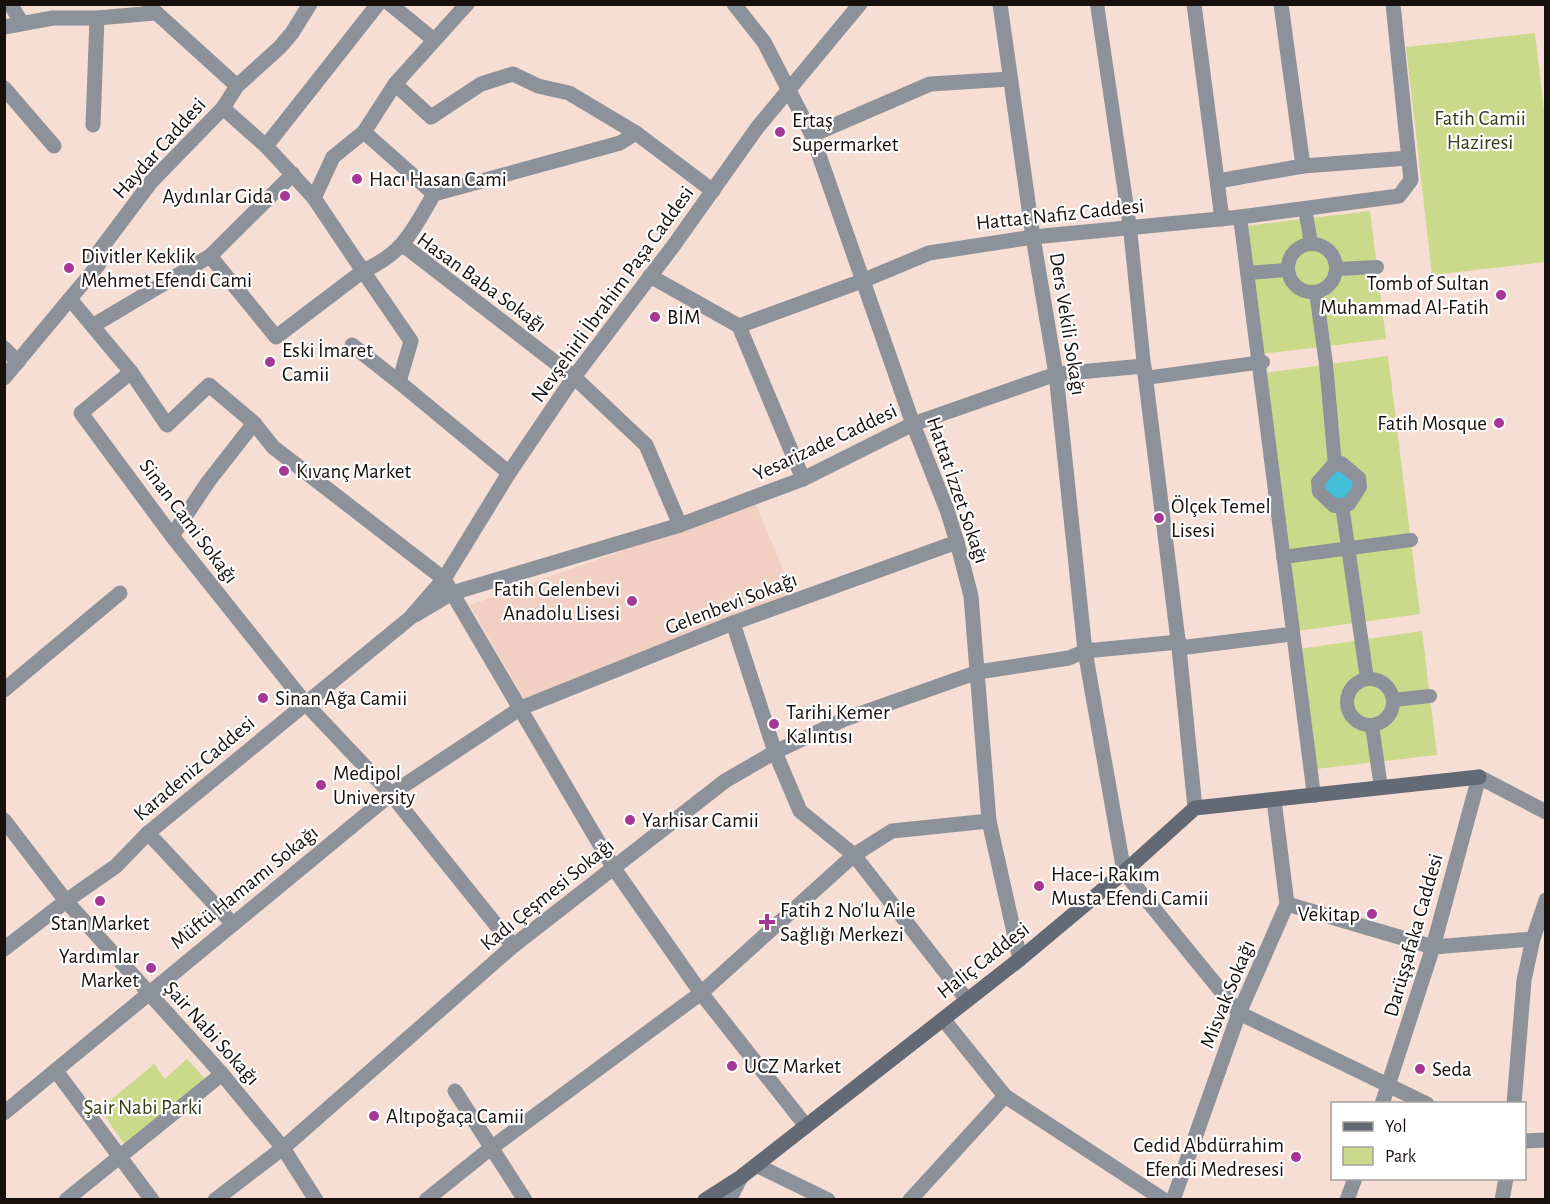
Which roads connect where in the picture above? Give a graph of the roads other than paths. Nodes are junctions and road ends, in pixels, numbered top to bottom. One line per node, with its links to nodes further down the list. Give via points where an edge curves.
1 (10, 4): 15 (street)
2 (310, 4): 20 (street, Haydar Caddesi, via 292,33)
3 (378, 4): 29 (street)
4 (390, 4): 17 (street)
5 (467, 4): 17 (street)
6 (734, 4): 22 (street, Hattat İzzet Sokağı, via 764,42)
7 (860, 4): 22 (street, Nevşehirli İbrahim Paşa Caddesi)
8 (1000, 4): 18 (street, Ders Vekili Sokağı)
9 (1097, 4): 40 (street)
10 (1194, 4): 33 (street)
11 (1281, 4): 31 (street)
12 (1393, 4): 30 (street)
13 (152, 9): 14 (street); 20 (street)
14 (97, 18): 15 (street); 24 (street)
15 (22, 22): 16 (street)
16 (4, 27)
17 (434, 40): 19 (street)
18 (1010, 79): 27 (street, via 930,84); 41 (street, Ders Vekili Sokağı)
19 (395, 84): 25 (street); 26 (street, via 431,117 481,84 513,74 538,86 569,93)
20 (237, 86): 23 (street, Haydar Caddesi)
21 (4, 88): 28 (street)
22 (788, 89): 27 (street, Hattat İzzet Sokağı); 34 (street, Nevşehirli İbrahim Paşa Caddesi)
23 (223, 108): 29 (street); 53 (street, Haydar Caddesi, via 151,182 94,258 99,264)
24 (93, 125)
25 (364, 132): 35 (street); 36 (street, via 333,157)
26 (636, 133): 34 (street); 35 (street, via 621,143)
27 (812, 135): 51 (street, Hattat İzzet Sokağı)
28 (54, 146)
29 (266, 146): 32 (street)
30 (1408, 158): 31 (street); 37 (street, Hattat Nafiz Caddesi, via 1412,180 1399,196)
31 (1303, 166): 33 (street)
32 (293, 174): 36 (street); 44 (street)
33 (1218, 181): 39 (street)
34 (713, 191): 50 (street, Nevşehirli İbrahim Paşa Caddesi)
35 (434, 194): 43 (street)
36 (314, 198): 48 (street)
37 (1305, 209): 38 (street, Hattat Nafiz Caddesi); 42 (street)
38 (1240, 217): 39 (street, Hattat Nafiz Caddesi); 49 (street)
39 (1222, 219): 40 (street, Hattat Nafiz Caddesi)
40 (1130, 228): 41 (street, Hattat Nafiz Caddesi); 61 (street)
41 (1033, 237): 51 (street, Hattat Nafiz Caddesi, via 929,253); 62 (street, Ders Vekili Sokağı)
42 (1311, 243): 46 (street, via 1297,248); 47 (street, via 1327,248)
43 (403, 245): 48 (street, Hasan Baba Sokağı); 63 (street, Hasan Baba Sokağı)
44 (210, 256): 48 (street, Hasan Baba Sokağı, via 276,337); 54 (street)
45 (1377, 267): 47 (street)
46 (1287, 270): 49 (street); 52 (street, via 1300,290)
47 (1337, 270): 52 (street, via 1330,284)
48 (363, 271): 65 (street, via 411,341)
49 (1247, 273): 59 (street)
50 (650, 276): 55 (street); 63 (street, Nevşehirli İbrahim Paşa Caddesi)
51 (862, 281): 55 (street, Hattat Nafiz Caddesi); 67 (street, Hattat İzzet Sokağı)
52 (1316, 292): 68 (street)
53 (70, 299): 54 (street); 58 (street, Haydar Caddesi)
54 (94, 325): 60 (street)
55 (740, 326): 70 (street)
56 (352, 345): 65 (street)
57 (4, 348): 58 (street)
58 (18, 362): 64 (street, Haydar Caddesi)
59 (1261, 363): 61 (street); 77 (street)
60 (131, 372): 66 (street, via 167,425 208,385); 73 (street, Sinan Cami Sokağı, via 81,413)
61 (1145, 372): 62 (street, Yesarizade Caddesi); 84 (street)
62 (1056, 374): 67 (street, Yesarizade Caddesi); 85 (street, Ders Vekili Sokağı)
63 (574, 377): 69 (street, Nevşehirli İbrahim Paşa Caddesi); 72 (street, Hasan Baba Sokağı, via 646,445)
64 (4, 378)
65 (399, 382): 69 (street)
66 (254, 423): 73 (street); 78 (street, via 273,447)
67 (913, 424): 70 (street, Yesarizade Caddesi); 75 (street, Hattat İzzet Sokağı)
68 (1335, 465): 71 (street, via 1318,482 1319,492 1334,506); 71 (street, via 1341,464 1359,478 1360,487 1349,504)
69 (509, 473): 78 (street, Nevşehirli İbrahim Paşa Caddesi)
70 (803, 479): 72 (street, Yesarizade Caddesi)
71 (1342, 505): 76 (street)
72 (680, 525): 79 (street, Yesarizade Caddesi)
73 (172, 536): 91 (street, Sinan Cami Sokağı)
74 (1411, 540): 76 (street)
75 (957, 542): 82 (street, Gelenbevi Sokağı); 86 (street, Hattat İzzet Sokağı, via 971,596)
76 (1348, 547): 77 (street); 87 (street)
77 (1283, 557): 98 (street)
78 (444, 579): 79 (street); 81 (street, Nevşehirli İbrahim Paşa Caddesi)
79 (452, 592): 81 (street, Yesarizade Caddesi); 92 (street)
80 (120, 593): 88 (street)
81 (410, 618): 91 (street, Karadeniz Caddesi)
82 (733, 623): 92 (street, Gelenbevi Sokağı); 94 (street)
83 (1284, 635): 84 (street, Kadı Çeşmesi Sokağı)
84 (1179, 645): 85 (street, Kadı Çeşmesi Sokağı); 100 (street)
85 (1085, 651): 86 (street, Kadı Çeşmesi Sokağı); 107 (street, Ders Vekili Sokağı)
86 (978, 672): 94 (street, Kadı Çeşmesi Sokağı, via 845,719); 103 (street, Hattat İzzet Sokağı)
87 (1367, 680): 90 (street, via 1387,687); 93 (street, via 1353,686 1348,708 1357,721)
88 (5, 689)
89 (1430, 696): 90 (street)
90 (1393, 700): 93 (street, via 1385,720)
91 (306, 704): 97 (street, Sinan Cami Sokağı); 104 (street, Karadeniz Caddesi)
92 (521, 708): 97 (street, Müftü Hamamı Sokağı); 106 (street)
93 (1372, 725): 96 (street)
94 (775, 752): 105 (street, via 800,811); 106 (street, Kadı Çeşmesi Sokağı, via 725,781)
95 (1479, 777): 96 (main road); 101 (street); 114 (street, Darüşşafaka Caddesi)
96 (1381, 788): 98 (main road)
97 (391, 794): 111 (street, Müftü Hamamı Sokağı); 113 (street, Sinan Cami Sokağı)
98 (1314, 796): 99 (main road)
99 (1274, 800): 100 (main road); 110 (street)
100 (1195, 808): 107 (main road, Haliç Caddesi)
101 (1545, 812)
102 (4, 820): 109 (street, Şair Nabi Sokağı)
103 (989, 820): 105 (street, via 892,831); 116 (street, Hattat İzzet Sokağı)
104 (148, 833): 109 (street, Karadeniz Caddesi, via 116,866); 111 (street)
105 (854, 855): 118 (street); 119 (street)
106 (613, 867): 113 (street, Kadı Çeşmesi Sokağı); 118 (street)
107 (1124, 872): 116 (main road, Haliç Caddesi); 120 (street)
108 (1545, 900): 112 (street)
109 (66, 901): 115 (street, Karadeniz Caddesi); 117 (street, Şair Nabi Sokağı)
110 (1287, 904): 114 (street); 120 (street, Misvak Sokağı)
111 (233, 924): 117 (street, Müftü Hamamı Sokağı)
112 (1533, 939): 114 (street); 129 (street, via 1524,980)
113 (513, 946): 134 (street, Kadı Çeşmesi Sokağı)
114 (1433, 947): 124 (street, Darüşşafaka Caddesi)
115 (4, 949)
116 (1020, 959): 119 (main road, Haliç Caddesi)
117 (148, 993): 122 (street, Müftü Hamamı Sokağı); 123 (street, Şair Nabi Sokağı)
118 (701, 993): 131 (street); 135 (street)
119 (967, 1000): 121 (main road, Haliç Caddesi)
120 (1239, 1014): 124 (street); 152 (street, Misvak Sokağı)
121 (943, 1019): 126 (street); 131 (main road, Haliç Caddesi)
122 (56, 1071): 130 (street, Müftü Hamamı Sokağı); 136 (street)
123 (222, 1074): 134 (street, Şair Nabi Sokağı); 136 (street)
124 (1389, 1086): 127 (street, Darüşşafaka Caddesi); 128 (street)
125 (455, 1091): 135 (street)
126 (1005, 1096): 150 (street); 151 (street)
127 (1383, 1102)
128 (1423, 1102)
129 (1514, 1102)
130 (4, 1113)
131 (806, 1126): 137 (main road, Haliç Caddesi)
132 (1545, 1140): 133 (street)
133 (1526, 1141)
134 (283, 1148): 143 (street, Kadı Çeşmesi Sokağı); 144 (street, Şair Nabi Sokağı)
135 (491, 1148): 145 (street); 146 (street)
136 (119, 1157): 141 (street); 142 (street)
137 (756, 1165): 138 (main road, Haliç Caddesi); 149 (street)
138 (741, 1177): 147 (main road, Haliç Caddesi); 148 (street)
139 (1355, 1180): 153 (street)
140 (1506, 1180): 154 (street)
141 (66, 1200)
142 (152, 1200)
143 (215, 1200)
144 (316, 1200)
145 (426, 1200)
146 (525, 1200)
147 (705, 1200)
148 (729, 1200)
149 (828, 1200)
150 (910, 1200)
151 (1164, 1200)
152 (1173, 1200)
153 (1347, 1200)
154 (1502, 1200)

